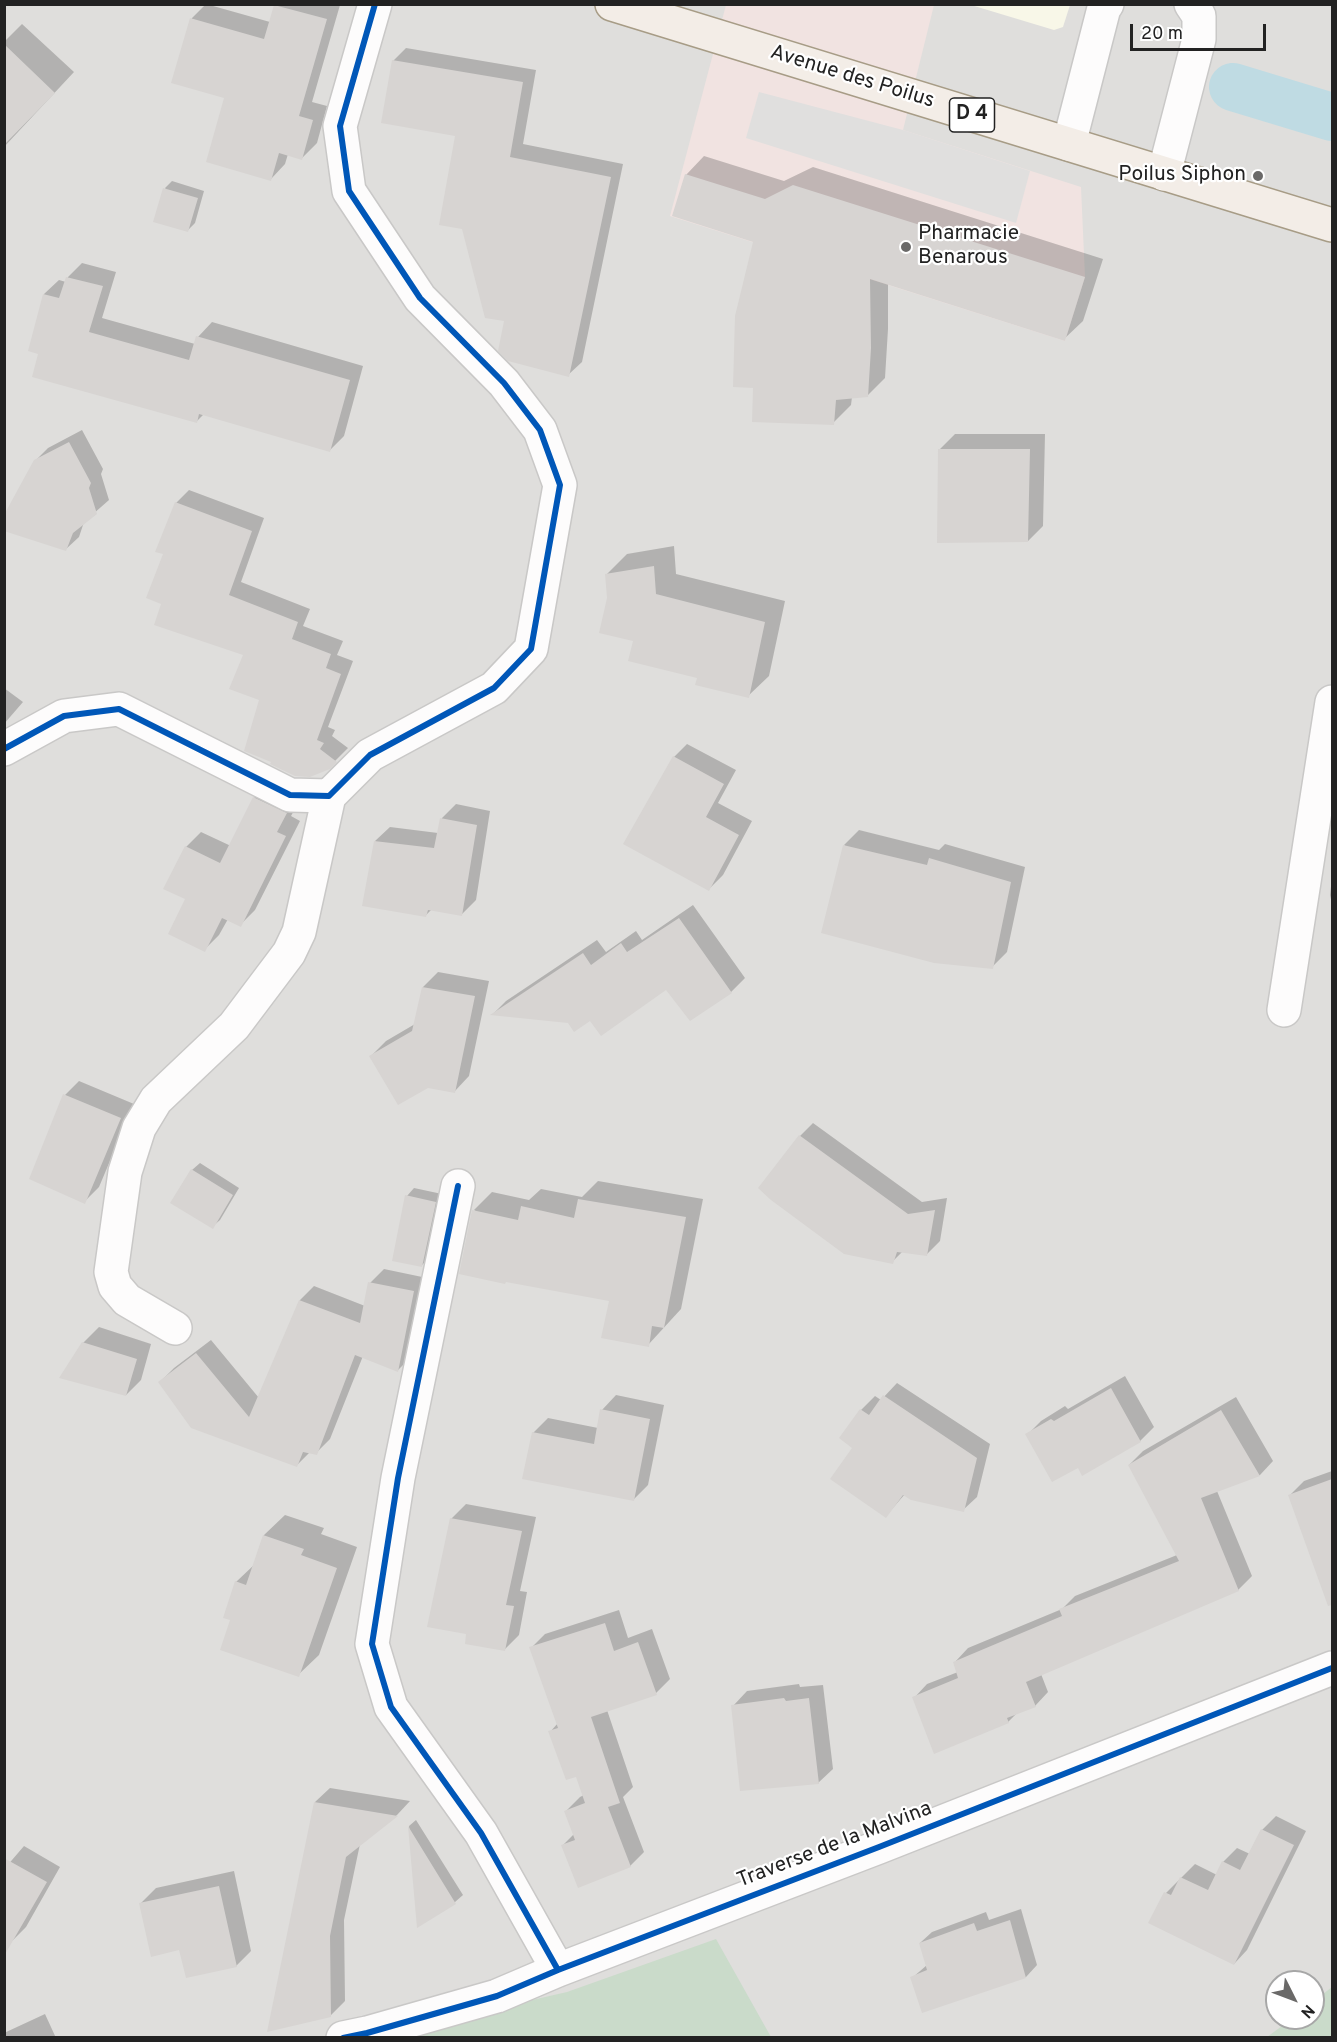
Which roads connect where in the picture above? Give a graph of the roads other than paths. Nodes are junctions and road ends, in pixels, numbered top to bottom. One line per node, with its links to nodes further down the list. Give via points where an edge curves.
1 (375, 4): 10 (street, via 340,126 349,190 420,298 504,383 540,430 560,485 531,649 494,688 370,755)
2 (612, 4): 5 (main road, Avenue des Poilus / D 4)
3 (1104, 6): 5 (street)
4 (1199, 8): 6 (street, via 1199,39)
5 (1069, 144): 6 (main road, Avenue des Poilus / D 4)
6 (1164, 174): 7 (main road, Avenue des Poilus / D 4)
7 (1332, 225)
8 (1332, 702): 11 (street)
9 (4, 749): 10 (street, via 64,716 119,709 290,795)
10 (329, 796): 13 (street, via 299,932 289,953 234,1026 156,1100 139,1128 125,1172 111,1272 115,1286 127,1300)
11 (1284, 1010)
12 (458, 1186): 15 (street, via 398,1478 372,1644 391,1707 481,1833)
13 (175, 1328)
14 (1332, 1668): 15 (street, Traverse de la Malvina)
15 (558, 1970): 16 (street, Traverse de la Malvina, via 497,1996)
16 (343, 2037)

